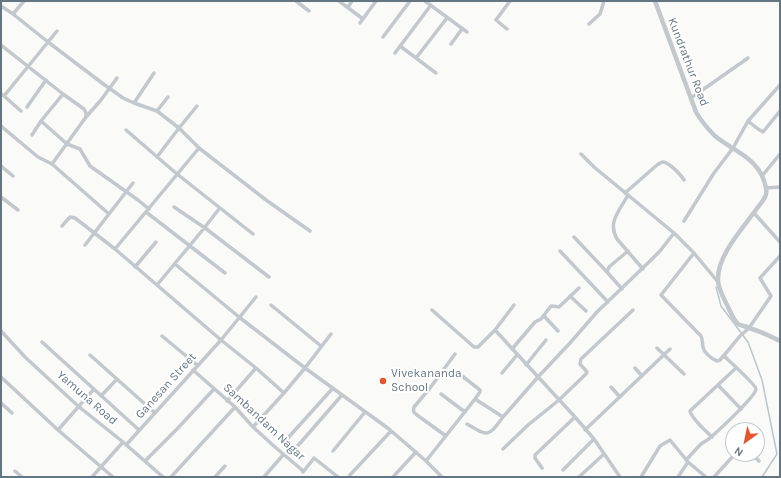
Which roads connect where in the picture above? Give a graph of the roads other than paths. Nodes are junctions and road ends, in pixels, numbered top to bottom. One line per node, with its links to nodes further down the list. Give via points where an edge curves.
1 (24, 1): 15 (street)
2 (296, 1): 14 (street)
3 (339, 1): 13 (street)
4 (352, 1): 13 (street)
5 (376, 1): 17 (street)
6 (410, 1): 24 (street)
7 (425, 1): 11 (street)
8 (510, 1): 21 (street, via 496,20)
9 (604, 1): 19 (street, via 600,14)
10 (655, 1): 42 (street, Kundrathur Road)
11 (431, 5): 16 (street); 28 (street)
12 (1, 6): 15 (street)
13 (348, 7): 17 (street)
14 (309, 11)
15 (13, 14): 25 (street)
16 (447, 18): 20 (street); 30 (street)
17 (363, 19): 18 (street)
18 (360, 23)
19 (589, 24)
20 (462, 29): 23 (street); 26 (street)
21 (507, 29)
22 (57, 31): 25 (street)
23 (467, 32)
24 (383, 37)
25 (48, 42): 32 (street); 38 (street)
26 (451, 44)
27 (1, 45): 32 (street)
28 (400, 46): 29 (street); 30 (street)
29 (395, 53)
30 (416, 58): 34 (street)
31 (748, 58): 42 (street)
32 (28, 66): 36 (street); 40 (street)
33 (154, 73): 43 (street)
34 (436, 74)
35 (117, 78): 38 (street)
36 (46, 80): 39 (street); 45 (street)
37 (780, 85): 51 (street)
38 (110, 88): 43 (street); 49 (street)
39 (63, 94): 49 (street, via 84,109); 50 (street)
40 (2, 95): 46 (street)
41 (168, 97): 47 (street)
42 (691, 98): 58 (street, Kundrathur Road, via 701,120 715,135)
43 (134, 103): 47 (street)
44 (197, 106): 53 (street)
45 (27, 107)
46 (21, 111)
47 (157, 111): 53 (street)
48 (780, 111): 51 (street, via 763,132)
49 (86, 117): 56 (street)
50 (40, 121): 55 (street); 56 (street)
51 (748, 122): 58 (street)
52 (1, 126): 62 (street, via 38,157)
53 (180, 128): 57 (street); 61 (street)
54 (126, 130): 61 (street)
55 (32, 135)
56 (67, 144): 62 (street); 71 (street, via 80,149 90,166)
57 (199, 148): 64 (street); 83 (street)
58 (733, 148): 66 (street, Kundrathur Road, via 748,158); 80 (street)
59 (581, 154): 72 (street)
60 (780, 154): 66 (street)
61 (157, 157): 64 (street)
62 (52, 164): 79 (street)
63 (1, 166): 65 (street)
64 (177, 174): 75 (street); 77 (street)
65 (13, 176)
66 (762, 176): 70 (street, Kundrathur Road)
67 (684, 180): 72 (street, via 664,162)
68 (133, 183): 71 (street)
69 (780, 187): 70 (street)
70 (766, 188): 78 (street, via 765,198)
71 (127, 192): 77 (street); 79 (street)
72 (627, 194): 85 (street); 94 (street, via 613,223 617,239)
73 (1, 197): 76 (street)
74 (174, 207): 82 (street)
75 (219, 209): 82 (street); 86 (street)
76 (18, 210)
77 (148, 210): 91 (street); 92 (street)
78 (754, 213): 89 (street); 103 (street, via 722,259 718,269)
79 (109, 214): 84 (street)
80 (684, 220)
81 (62, 226): 84 (street, via 70,217 75,218)
82 (205, 228): 91 (street); 102 (street)
83 (310, 231)
84 (94, 233): 90 (street); 92 (street)
85 (674, 233): 95 (street); 99 (street)
86 (253, 234)
87 (574, 237): 100 (street)
88 (156, 242): 98 (street)
89 (780, 242)
90 (85, 244)
91 (189, 246): 97 (street); 101 (street)
92 (115, 249): 98 (street)
93 (560, 251): 109 (street)
94 (628, 251): 99 (street); 100 (street, via 609,267)
95 (694, 253): 103 (street); 135 (street, via 660,295 701,336 703,348 710,358 718,361)
96 (780, 256): 117 (street, via 760,278 771,296)
97 (175, 264): 104 (street); 116 (street)
98 (135, 267): 104 (street)
99 (643, 269): 106 (street)
100 (608, 272): 106 (street)
101 (225, 273)
102 (269, 277)
103 (718, 282): 117 (street, via 734,319 740,325)
104 (157, 285): 123 (street)
105 (579, 288): 107 (street)
106 (622, 289): 109 (street)
107 (570, 296): 114 (street); 115 (street, via 559,307 551,306)
108 (256, 297): 116 (street, Ganesan Street)
109 (608, 302): 150 (street)
110 (271, 305): 127 (street)
111 (514, 305): 118 (street)
112 (432, 310): 118 (street, via 474,347 478,347)
113 (633, 310): 144 (street, via 581,359 580,364)
114 (586, 311)
115 (544, 316): 120 (street); 129 (street, via 535,322)
116 (239, 317): 123 (street, Ganesan Street); 139 (street)
117 (749, 328): 125 (street); 135 (street)
118 (495, 330): 129 (street)
119 (1, 331): 166 (street, Yamuna Road)
120 (558, 331)
121 (331, 334): 127 (street)
122 (162, 336): 136 (street)
123 (221, 340): 136 (street, Ganesan Street); 138 (street)
124 (546, 340): 137 (street)
125 (780, 341)
126 (42, 342): 155 (street)
127 (321, 346): 139 (street)
128 (657, 348): 132 (street)
129 (512, 349): 134 (street)
130 (670, 349): 132 (street)
131 (454, 354): 181 (street, via 413,410 416,415)
132 (664, 354): 146 (street); 148 (street)
133 (90, 355): 151 (street)
134 (517, 355): 137 (street); 145 (street)
135 (724, 356): 141 (street)
136 (197, 365): 142 (street, Ganesan Street)
137 (526, 365): 150 (street)
138 (256, 368): 157 (street); 164 (street)
139 (305, 368): 154 (street); 157 (street)
140 (635, 368): 148 (street)
141 (736, 368): 152 (street); 168 (street, via 756,388)
142 (193, 370): 156 (street, Sambandam Nagar); 172 (street, Ganesan Street)
143 (457, 372): 162 (street, via 480,390)
144 (587, 372): 147 (street); 163 (street)
145 (502, 373)
146 (684, 374)
147 (591, 376)
148 (642, 376): 161 (street)
149 (1, 377): 177 (street)
150 (538, 377): 163 (street); 173 (street)
151 (117, 379): 160 (street); 172 (street)
152 (718, 385): 168 (street); 182 (street, via 690,412)
153 (611, 387): 161 (street)
154 (332, 388): 159 (street); 183 (street)
155 (94, 389): 160 (street); 166 (street)
156 (214, 389): 164 (street, Sambandam Nagar); 192 (street)
157 (284, 393): 176 (street)
158 (441, 394): 170 (street)
159 (342, 395): 169 (street); 186 (street)
160 (101, 396): 178 (street)
161 (620, 397): 179 (street)
162 (474, 399): 170 (street); 173 (street)
163 (559, 400): 174 (street); 187 (street)
164 (228, 401): 167 (street, Sambandam Nagar)
165 (1, 403): 171 (street)
166 (78, 406): 177 (street); 185 (street, Yamuna Road)
167 (235, 407): 176 (street, Sambandam Nagar); 209 (street)
168 (741, 409): 182 (street)
169 (366, 412): 180 (street); 188 (street)
170 (465, 412): 181 (street)
171 (12, 413)
172 (155, 413): 178 (street, Ganesan Street)
173 (503, 417): 175 (street, via 488,434)
174 (575, 417): 179 (street); 198 (street, via 535,455)
175 (467, 424)
176 (253, 427): 191 (street, Sambandam Nagar)
177 (58, 430): 196 (street)
178 (139, 430): 185 (street, Ganesan Street)
179 (585, 430): 184 (street)
180 (391, 431): 189 (street); 203 (street)
181 (446, 436): 193 (street)
182 (712, 437): 194 (street)
183 (287, 439)
184 (594, 439): 190 (street); 199 (street)
185 (124, 444): 192 (street, Yamuna Road); 196 (street, Ganesan Street)
186 (295, 449)
187 (503, 449)
188 (333, 451)
189 (416, 452): 193 (street); 214 (street)
190 (604, 454): 204 (street); 217 (street)
191 (283, 455): 201 (street, Sambandam Nagar, via 302,470 302,474 314,458); 211 (street)
192 (145, 461): 208 (street, Yamuna Road)
193 (426, 461): 202 (street)
194 (687, 461): 218 (street, via 670,440 660,446); 219 (street); 220 (street)
195 (728, 462): 221 (street)
196 (101, 466): 206 (street, Ganesan Street); 207 (street)
197 (225, 466): 210 (street)
198 (542, 468)
199 (562, 470)
200 (15, 471): 205 (street)
201 (333, 473): 212 (street); 213 (street, Sambandam Nagar)
202 (438, 473): 215 (street); 216 (street)
203 (350, 476)
204 (582, 476)
205 (22, 477)
206 (92, 477)
207 (113, 477)
208 (163, 477)
209 (171, 477)
210 (215, 477)
211 (264, 477)
212 (330, 477)
213 (338, 477)
214 (393, 477)
215 (434, 477)
216 (442, 477)
217 (619, 477)
218 (641, 477)
219 (678, 477)
220 (706, 477)
221 (714, 477)

